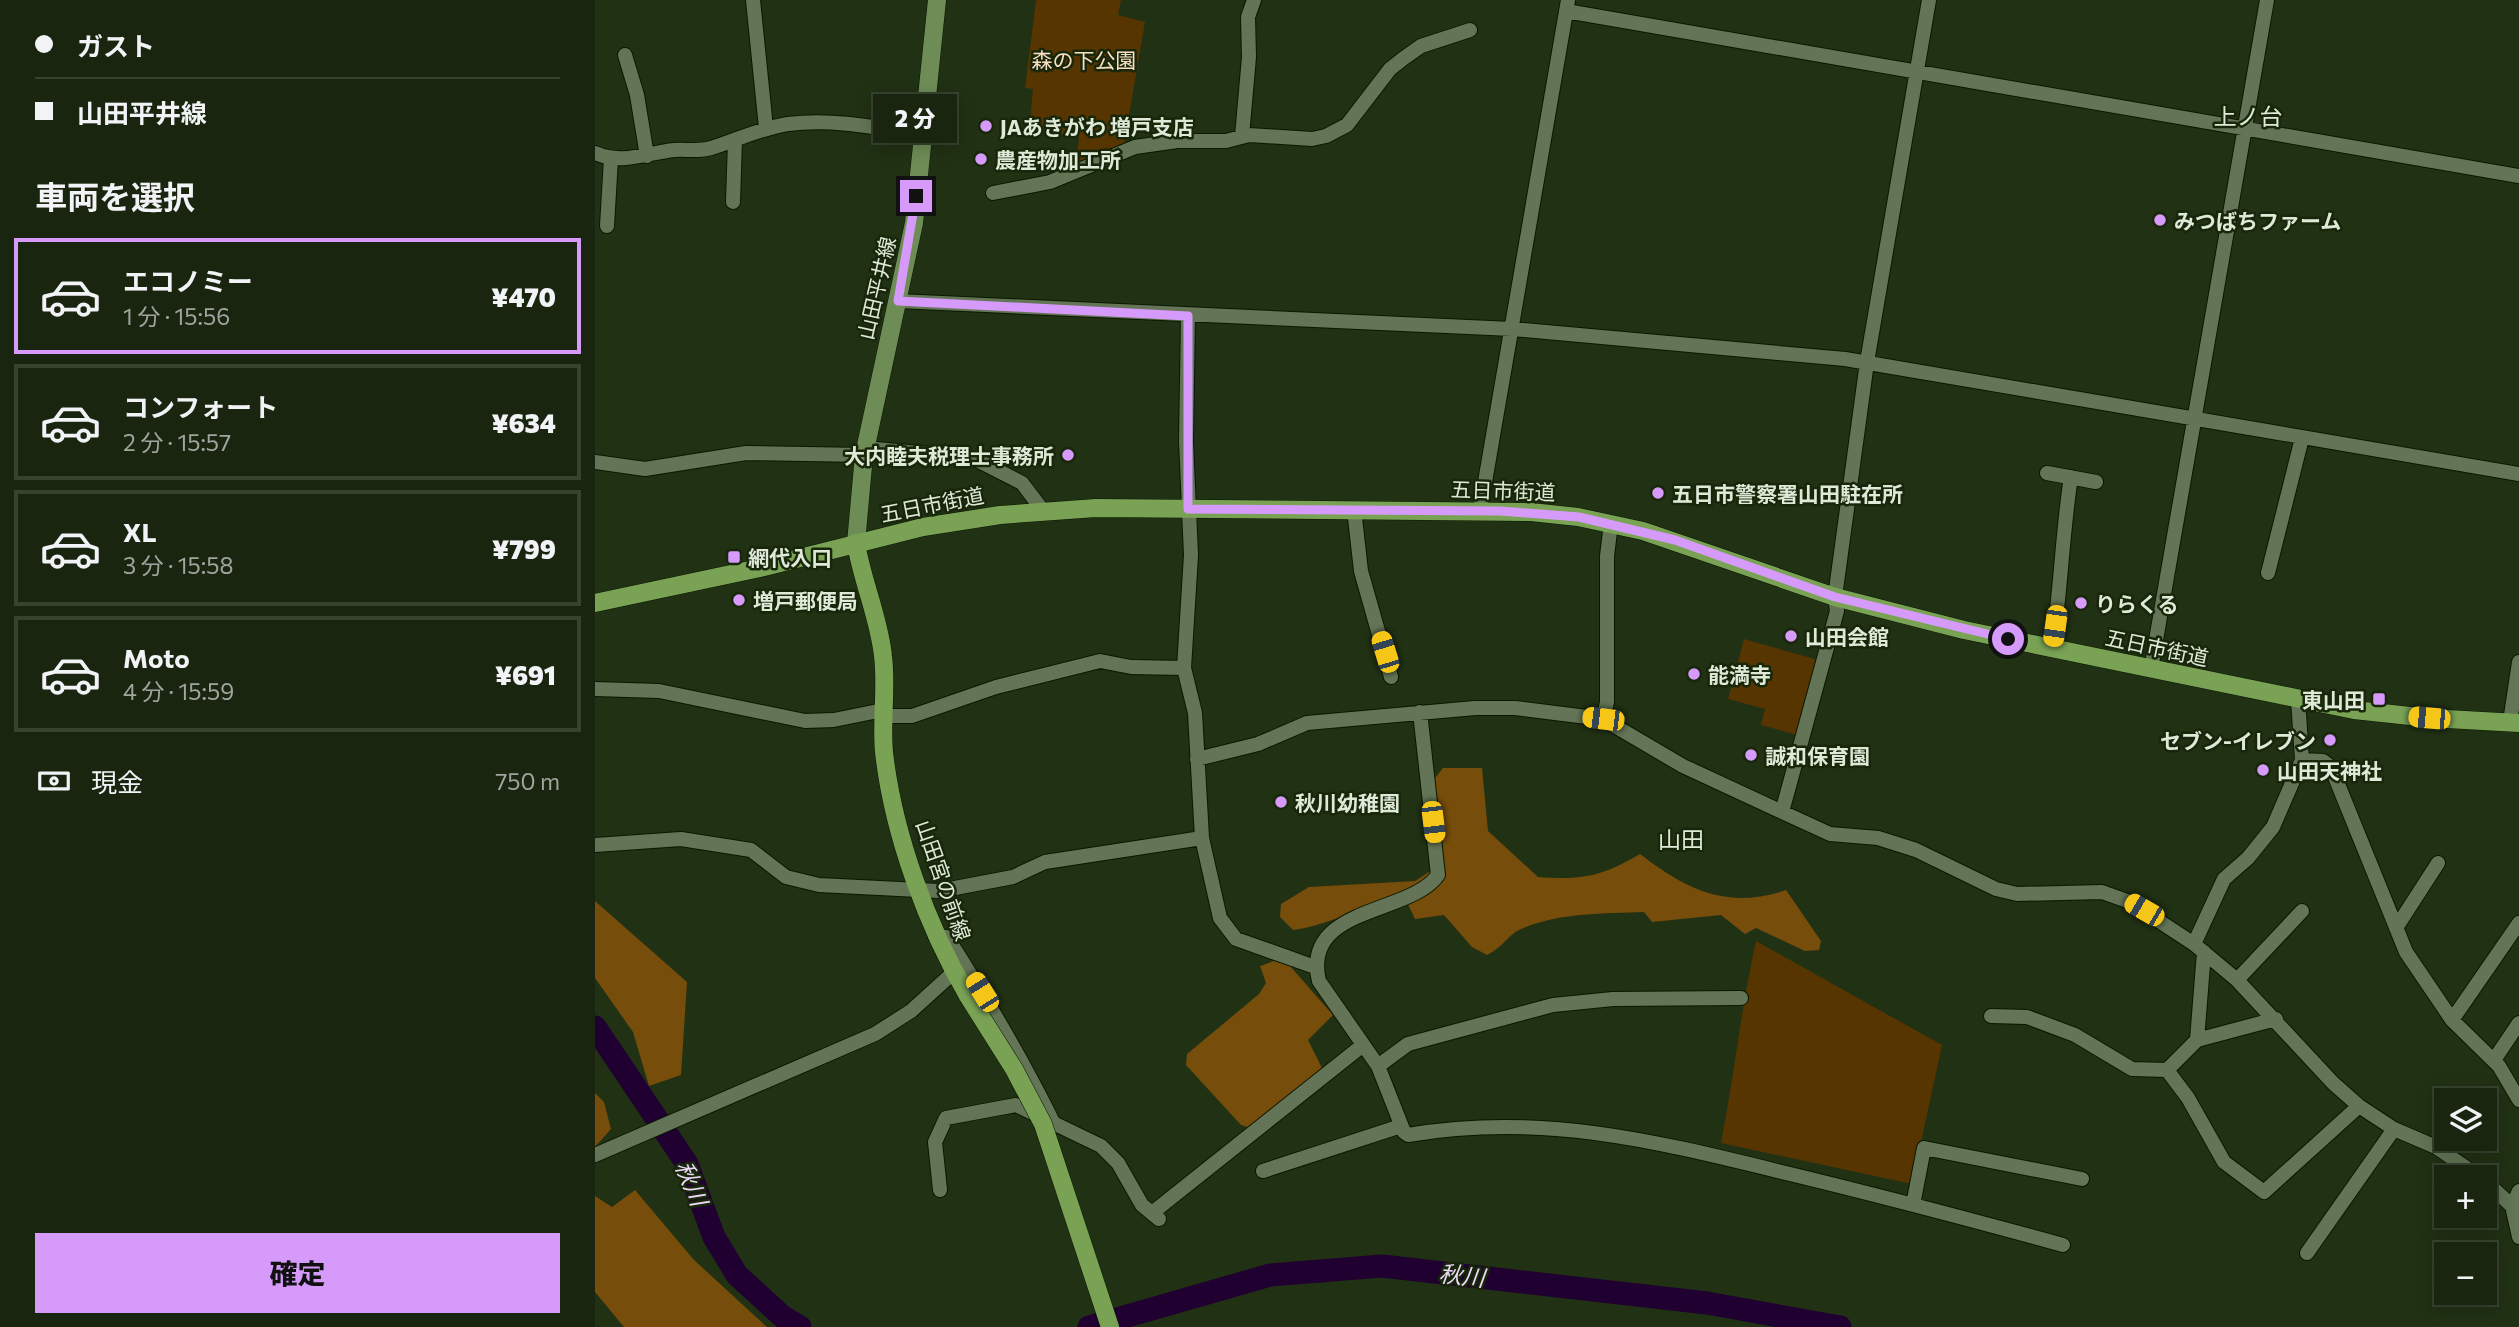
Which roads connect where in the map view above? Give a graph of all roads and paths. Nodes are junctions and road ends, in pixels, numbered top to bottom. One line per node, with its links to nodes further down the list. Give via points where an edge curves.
1 (753, 0): 10 (street)
2 (937, 0): 12 (main road, 山田平井線)
3 (1255, 0): 13 (street, via 1248,17)
4 (1929, 0): 9 (street)
5 (2267, 0): 11 (street)
6 (1567, 6): 9 (street); 24 (street)
7 (1470, 30): 13 (street, via 1421,46 1404,58 1390,69 1347,125 1326,136)
8 (625, 55): 16 (street)
9 (1916, 73): 11 (street); 25 (street)
10 (766, 128): 12 (street, via 837,123); 14 (street)
11 (2245, 128): 18 (street); 26 (street)
12 (922, 135): 22 (main road, 山田平井線, via 914,223)
13 (1242, 136): 19 (street, via 1135,147 1050,182)
14 (735, 140): 16 (street, via 704,150); 20 (street)
15 (595, 153): 17 (street)
16 (647, 156): 17 (street)
17 (611, 158): 21 (street)
18 (2519, 176)
19 (993, 193)
20 (733, 202)
21 (607, 226)
22 (898, 301): 23 (street); 28 (main road, 山田平井線)
23 (1188, 316): 24 (street); 34 (street)
24 (1512, 329): 25 (street); 36 (street)
25 (1867, 362): 26 (street); 41 (street)
26 (2195, 419): 27 (street); 46 (street)
27 (2302, 438): 31 (street); 40 (street)
28 (865, 452): 29 (street, via 746,453 645,469); 37 (street, via 974,458 1022,483); 39 (main road, 山田平井線)
29 (595, 461)
30 (2047, 473): 32 (street)
31 (2519, 474)
32 (2071, 477): 33 (street); 43 (street)
33 (2096, 481)
34 (1188, 509): 35 (main road, 五日市街道); 37 (main road, 五日市街道); 45 (street, via 1191,555)
35 (1353, 509): 36 (main road, 五日市街道); 47 (street, via 1361,571)
36 (1480, 511): 38 (main road, 五日市街道, via 1531,512)
37 (1044, 512): 39 (main road, 五日市街道, via 956,521)
38 (1611, 523): 41 (main road, 五日市街道, via 1675,540); 52 (street)
39 (856, 543): 42 (main road, 五日市街道); 51 (main road, 山田宮の前線, via 883,655)
40 (2268, 573)
41 (1835, 597): 43 (main road, 五日市街道); 56 (street, via 1837,611)
42 (595, 603)
43 (2052, 648): 46 (main road, 五日市街道)
44 (2519, 662): 53 (street)
45 (1184, 668): 51 (street, via 1100,661 996,687 912,716); 54 (street, via 1195,713)
46 (2151, 669): 49 (main road, 五日市街道)
47 (1391, 677)
48 (595, 688): 51 (street, via 659,691 805,720)
49 (2298, 699): 53 (main road, 五日市街道, via 2396,715); 55 (street)
50 (1420, 712): 52 (street, via 1515,708); 54 (street, via 1307,723 1258,744); 66 (street, via 1438,875 1430,886 1364,912 1334,932 1322,946)
51 (883, 713): 60 (main road, 山田宮の前線, via 887,777)
52 (1603, 719): 56 (street, via 1683,766)
53 (2514, 722)
54 (1197, 759): 57 (street)
55 (2302, 760): 63 (street, via 2323,761 2331,767); 65 (street, via 2273,827 2224,879)
56 (1782, 812): 65 (street, via 1830,834 1878,838 1916,850 1996,889 2017,894 2102,892 2117,896)
57 (1202, 838): 60 (street, via 1045,862 1013,877 939,891); 66 (street, via 1227,931 1236,939)
58 (595, 845): 60 (street, via 686,840 751,850 786,877 819,885)
59 (2438, 863): 63 (street)
60 (918, 890): 64 (main road, 山田宮の前線)
61 (2302, 911): 68 (street)
62 (2519, 923): 72 (street)
63 (2396, 928): 72 (street, via 2406,952)
64 (935, 936): 67 (main road, 山田宮の前線); 81 (street, via 947,937 970,973 1017,1048)
65 (2199, 948): 68 (street); 74 (street)
66 (1315, 967): 75 (street, via 1319,981)
67 (954, 972): 84 (street, via 911,1011 875,1034); 96 (main road, 山田宮の前線, bridge, via 1024,1086 1046,1132)
68 (2237, 980): 71 (street)
69 (1741, 998): 77 (street, via 1613,999 1553,1005 1408,1044)
70 (1991, 1016): 78 (street, via 2028,1017 2075,1035 2132,1069)
71 (2276, 1019): 74 (street); 80 (street)
72 (2452, 1020): 76 (street)
73 (2519, 1023): 76 (street)
74 (2197, 1040): 78 (street)
75 (1363, 1045): 77 (street); 81 (street, via 1155,1216 1142,1205 1118,1163 1101,1146)
76 (2494, 1060): 79 (street)
77 (1378, 1066): 82 (street)
78 (2167, 1070): 80 (street, via 2224,1162 2264,1192)
79 (2519, 1100)
80 (2359, 1106): 83 (street)
81 (1054, 1124): 88 (street, via 1012,1104 946,1118 935,1142)
82 (1401, 1126): 86 (street); 91 (street, via 1408,1135 1495,1126 1643,1138)
83 (2394, 1129): 85 (street, via 2436,1147); 95 (street)
84 (599, 1154)
85 (2462, 1165)
86 (1263, 1171)
87 (2082, 1180): 91 (street, via 1924,1148)
88 (940, 1190)
89 (2519, 1191): 92 (street)
90 (2497, 1192): 92 (street)
91 (1913, 1205): 94 (street)
92 (2512, 1206): 93 (street)
93 (2519, 1237)
94 (2063, 1245)
95 (2307, 1253)
96 (1110, 1327)

